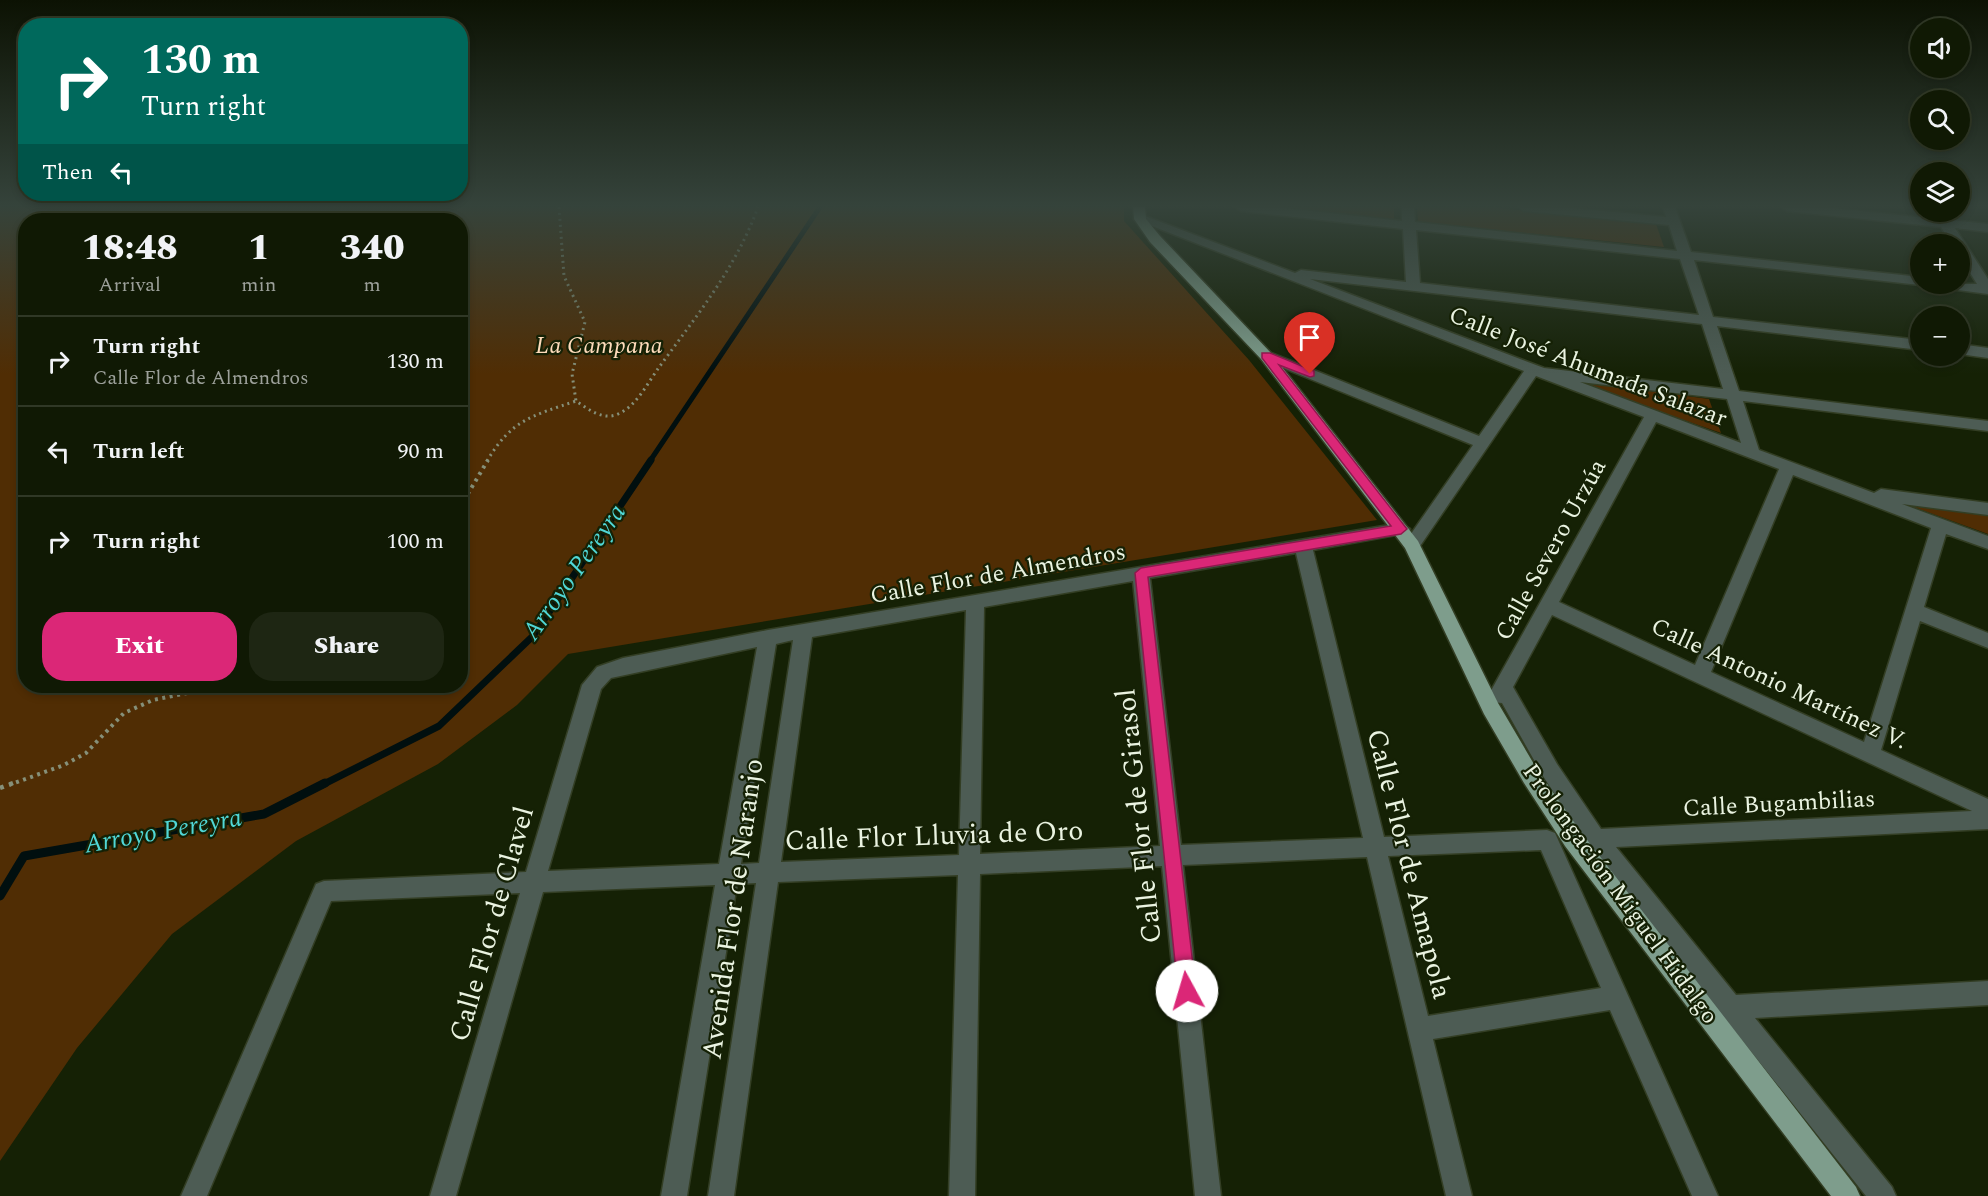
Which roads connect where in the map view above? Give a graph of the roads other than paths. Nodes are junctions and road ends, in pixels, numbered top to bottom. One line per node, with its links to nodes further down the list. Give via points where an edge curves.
1 (1178, 263): 16 (main road, Prolongación Miguel Hidalgo)
2 (1257, 263): 7 (street, Calle José Ahumada Salazar)
3 (1411, 263): 9 (street)
4 (1687, 263): 12 (street)
5 (1749, 263): 8 (street)
6 (1971, 263): 11 (street)
7 (1276, 271): 9 (street); 17 (street, Calle José Ahumada Salazar)
8 (1910, 280)
9 (1413, 286): 12 (street)
10 (1970, 287): 11 (street)
11 (1988, 289)
12 (1707, 320): 13 (street); 18 (street)
13 (1910, 344)
14 (1970, 350): 15 (street)
15 (1988, 352)
16 (1266, 356): 21 (street); 27 (main road, Prolongación Miguel Hidalgo)
17 (1532, 371): 18 (street); 19 (street, Calle José Ahumada Salazar); 21 (street)
18 (1733, 395): 20 (street); 22 (street)
19 (1652, 416): 22 (street, Calle José Ahumada Salazar); 33 (street, Calle Severo Urzúa)
20 (1988, 426)
21 (1482, 443): 30 (street)
22 (1753, 454): 23 (street, Calle José Ahumada Salazar)
23 (1788, 468): 24 (street, Calle José Ahumada Salazar); 39 (street)
24 (1850, 491): 25 (street); 26 (street, Calle José Ahumada Salazar)
25 (1988, 509)
26 (1940, 525): 28 (street, Calle José Ahumada Salazar); 34 (street)
27 (1401, 529): 29 (street, Calle Flor de Almendros); 30 (main road, Prolongación Miguel Hidalgo)
28 (1988, 543)
29 (1303, 544): 31 (street, Calle Flor de Almendros); 46 (street, Calle Flor de Amapola)
30 (1413, 545): 41 (main road, Prolongación Miguel Hidalgo)
31 (1141, 573): 32 (street, Calle Flor de Almendros); 47 (street, Calle Flor de Girasol)
32 (975, 604): 35 (street, Calle Flor de Almendros); 48 (street)
33 (1548, 605): 39 (street, Calle Antonio Martínez V.); 40 (street, Calle Severo Urzúa)
34 (1915, 611): 37 (street); 42 (street)
35 (804, 630): 36 (street, Calle Flor de Almendros); 49 (street, Avenida Flor de Naranjo)
36 (768, 637): 38 (street, Calle Flor de Almendros); 50 (street, Avenida Flor de Naranjo)
37 (1988, 641)
38 (604, 672): 51 (street, Calle Flor de Clavel, via 592,685)
39 (1700, 676): 42 (street, Calle Antonio Martínez V.)
40 (1503, 687): 41 (street, Calle Severo Urzúa); 45 (street)
41 (1491, 708): 45 (main road, Prolongación Miguel Hidalgo, via 1530,777)
42 (1870, 754): 43 (street, Calle Antonio Martínez V.)
43 (1988, 810)
44 (1988, 820): 45 (street, Calle Bugambilias)
45 (1585, 839): 54 (street); 55 (main road, Prolongación Miguel Hidalgo)
46 (1376, 847): 47 (street, Calle Flor Lluvia de Oro); 53 (street, Calle Flor Lluvia de Oro, via 1546,840); 56 (street, Calle Flor de Amapola)
47 (1172, 855): 48 (street, Calle Flor Lluvia de Oro); 62 (street, Calle Flor de Girasol)
48 (969, 864): 49 (street, Calle Flor Lluvia de Oro); 61 (street)
49 (769, 872): 50 (street, Calle Flor Lluvia de Oro); 60 (street, Avenida Flor de Naranjo)
50 (729, 874): 51 (street, Calle Flor Lluvia de Oro); 59 (street, Avenida Flor de Naranjo)
51 (536, 882): 57 (street, Calle Flor Lluvia de Oro, via 324,891); 58 (street, Calle Flor de Clavel)
52 (1988, 993): 54 (street)
53 (1616, 997): 56 (street); 64 (street)
54 (1731, 1007): 55 (street); 66 (street)
55 (1703, 1009): 65 (main road, Prolongación Miguel Hidalgo)
56 (1419, 1029): 63 (street, Calle Flor de Amapola)
57 (194, 1196)
58 (443, 1196)
59 (674, 1196)
60 (721, 1196)
61 (962, 1196)
62 (1209, 1196)
63 (1459, 1196)
64 (1705, 1196)
65 (1847, 1196)
66 (1883, 1196)

